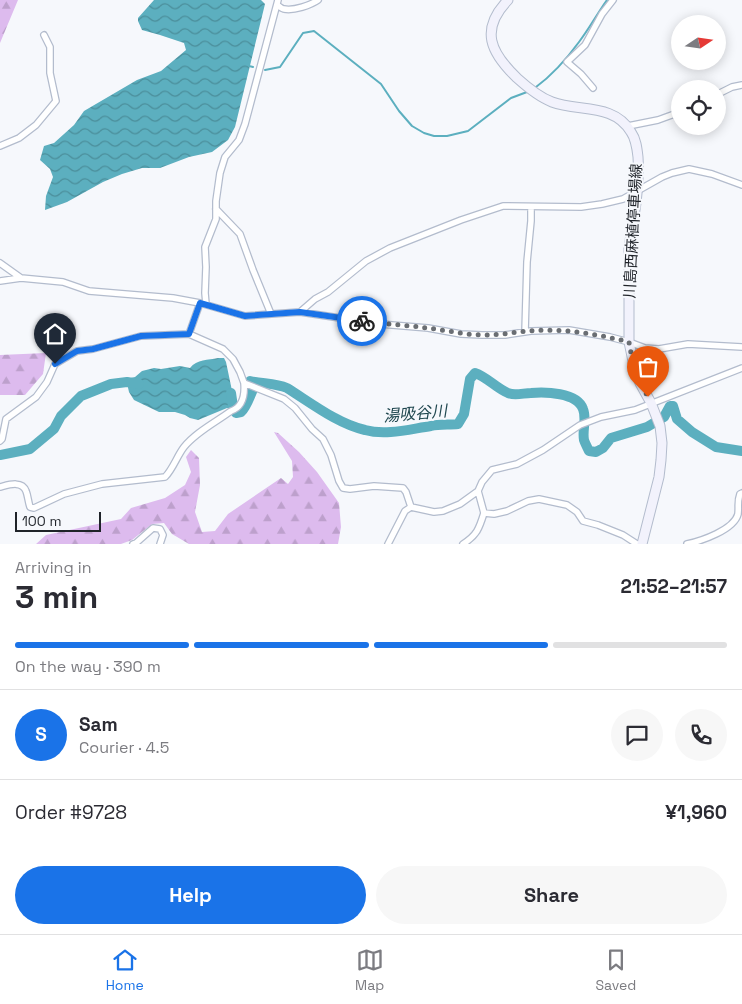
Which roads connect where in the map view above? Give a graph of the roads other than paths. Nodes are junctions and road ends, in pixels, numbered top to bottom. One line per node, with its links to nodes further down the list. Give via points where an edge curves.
1 (318, 0): 4 (street, via 313,4 285,9)
2 (508, 0): 10 (main road, via 496,14 491,31 494,50 505,66 534,92 551,102 604,111)
3 (612, 0): 7 (street, via 585,45 567,62)
4 (277, 2): 15 (street, via 246,124 225,157 220,173)
5 (44, 35): 11 (street, via 50,48 50,73 56,100 36,125 19,138)
6 (742, 85): 8 (street)
7 (593, 88)
8 (726, 90)
9 (671, 115): 10 (street)
10 (628, 126): 13 (main road, 川島西麻植停車場線, via 637,150)
11 (0, 146)
12 (742, 185): 13 (street, via 689,169 662,177)
13 (637, 191): 14 (street, via 623,199 602,204); 24 (main road, 川島西麻植停車場線, via 629,248)
14 (531, 207): 20 (street, via 503,206 390,248 366,261); 22 (street)
15 (216, 209): 19 (street, via 216,219 205,247); 21 (street, via 240,234)
16 (0, 263): 17 (street)
17 (21, 278): 18 (street); 19 (street, via 63,282 89,291 173,298)
18 (0, 281)
19 (203, 304): 21 (street, via 245,316); 23 (street)
20 (300, 312): 21 (street); 22 (street, via 461,334)
21 (271, 314)
22 (525, 332): 24 (street, via 569,330)
23 (189, 334): 27 (street, via 223,349 233,359); 29 (street, via 141,336 77,351 55,364 36,397 6,420)
24 (629, 342): 25 (street, via 659,349 688,344); 28 (main road, 川島西麻植停車場線, via 635,371)
25 (742, 347)
26 (742, 368): 28 (street)
27 (244, 383): 30 (street, via 242,402 194,437 165,477 102,484 64,494 34,508 30,507 26,488 22,485); 33 (street, via 284,399 296,408 323,439 343,488 403,488)
28 (651, 403): 31 (street, via 580,425 517,464 492,470); 40 (main road, 川島西麻植停車場線, via 660,426 661,460)
29 (0, 441)
30 (0, 487)
31 (478, 491): 33 (street, via 443,511); 34 (street)
32 (742, 493): 41 (street, via 737,500 736,519 731,524 712,536)
33 (411, 507): 37 (street, via 405,511)
34 (484, 513): 38 (street, via 473,538); 39 (street, via 507,511 539,499 567,505 583,521 623,535)
35 (133, 544): 36 (street, via 153,528 160,529 163,535)
36 (160, 544)
37 (388, 544)
38 (463, 544)
39 (637, 544)
40 (642, 544)
41 (687, 544)

